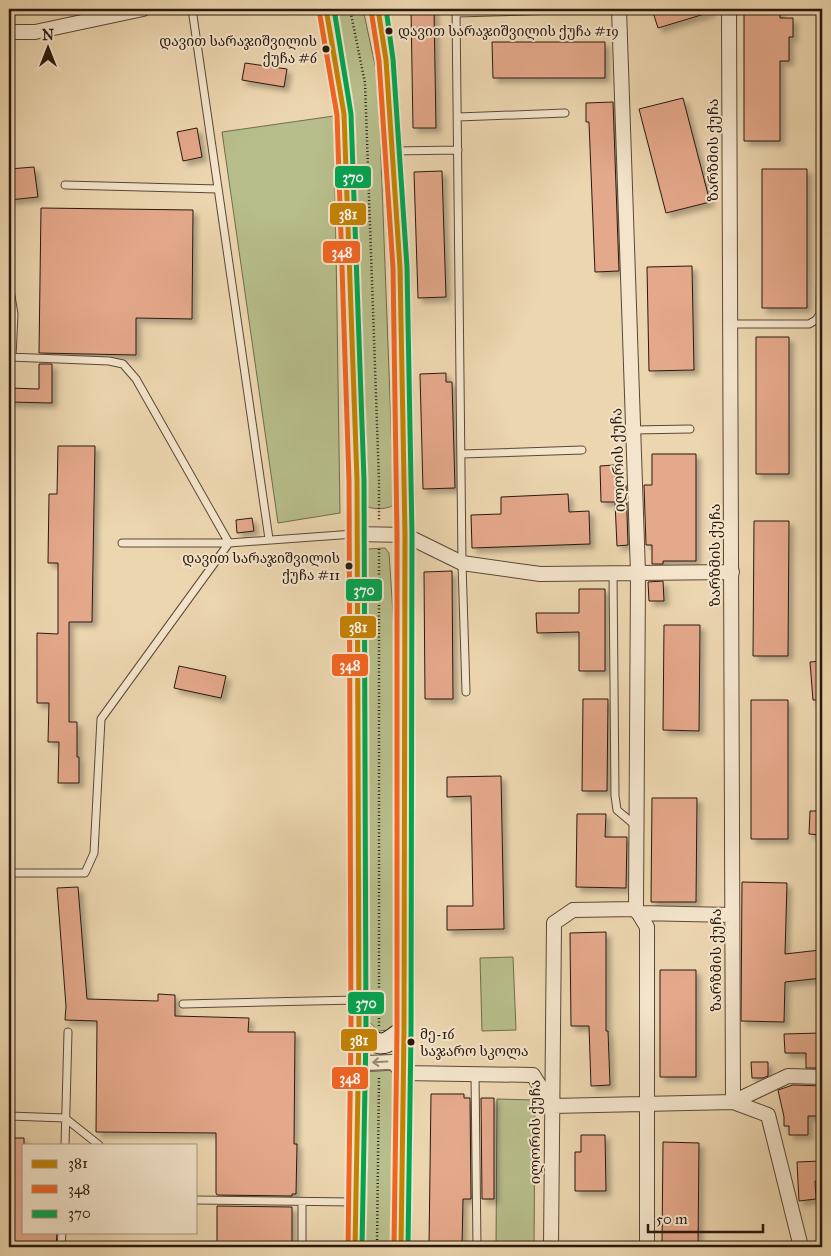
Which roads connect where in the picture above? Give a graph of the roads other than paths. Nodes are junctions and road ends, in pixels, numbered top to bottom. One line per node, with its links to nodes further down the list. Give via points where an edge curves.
1 (143, 9): 9 (street, via 35,32)
2 (192, 9): 16 (lane)
3 (326, 9): 24 (main road, via 344,114 357,480)
4 (378, 9): 13 (main road, via 386,60)
5 (594, 9): 8 (lane)
6 (619, 9): 21 (street, ილორის ქუჩა)
7 (729, 9): 18 (street, ზარზმის ქუჩა)
8 (456, 11): 11 (lane)
9 (9, 32)
10 (565, 113): 11 (lane)
11 (458, 117): 12 (lane)
12 (458, 150): 13 (lane); 23 (lane)
13 (392, 151): 25 (main road, via 400,268)
14 (822, 180): 18 (lane, via 820,314 809,324)
15 (65, 185): 16 (lane)
16 (218, 189): 26 (lane)
17 (9, 284): 19 (lane, via 14,314)
18 (730, 324): 30 (street, ზარზმის ქუჩა)
19 (10, 357): 28 (lane, via 122,364 136,379)
20 (690, 428): 21 (lane)
21 (634, 430): 32 (street, ილორის ქუჩა)
22 (582, 450): 23 (lane)
23 (461, 454): 29 (lane)
24 (356, 534): 25 (street); 26 (lane); 38 (main road)
25 (405, 534): 29 (street); 40 (main road)
26 (269, 539): 28 (lane)
27 (122, 543): 28 (lane)
28 (229, 543): 35 (lane, via 102,719 94,853 85,873)
29 (462, 564): 31 (street, via 540,574); 33 (lane)
30 (732, 572): 32 (street); 37 (street, ზარზმის ქუჩა)
31 (613, 573): 32 (street); 34 (lane, via 615,796 617,810)
32 (638, 573): 34 (street, ილორის ქუჩა)
33 (466, 692)
34 (637, 827): 36 (street, ილორის ქუჩა)
35 (9, 873)
36 (637, 911): 37 (street); 49 (street, ილორის ქუჩა, via 647,927); 50 (street, ილორის ქუჩა, via 573,910 554,922)
37 (732, 915): 48 (street, ზარზმის ქუჩა)
38 (358, 1000): 39 (lane); 42 (main road)
39 (183, 1004)
40 (404, 1030): 43 (main road); 45 (main road)
41 (68, 1032): 52 (lane)
42 (359, 1032): 43 (main road, via 374,1043); 44 (main road)
43 (379, 1053): 44 (street); 45 (street, one-way to 43)
44 (358, 1073): 57 (main road)
45 (404, 1073): 46 (street); 62 (main road)
46 (475, 1074): 50 (street, via 533,1075); 63 (lane)
47 (822, 1076): 48 (street, via 788,1076)
48 (732, 1102): 49 (street); 66 (street, via 768,1115)
49 (646, 1105): 50 (street); 65 (street, ილორის ქუჩა)
50 (552, 1106): 64 (street, ილორის ქუჩა)
51 (9, 1116): 52 (lane)
52 (65, 1118): 53 (lane); 54 (lane)
53 (65, 1144)
54 (98, 1144)
55 (198, 1200): 56 (lane)
56 (302, 1202): 57 (lane); 60 (lane)
57 (356, 1202): 61 (main road)
58 (62, 1234): 59 (lane)
59 (61, 1247)
60 (302, 1247)
61 (356, 1247)
62 (402, 1247)
63 (477, 1247)
64 (551, 1247)
65 (647, 1247)
66 (801, 1247)

